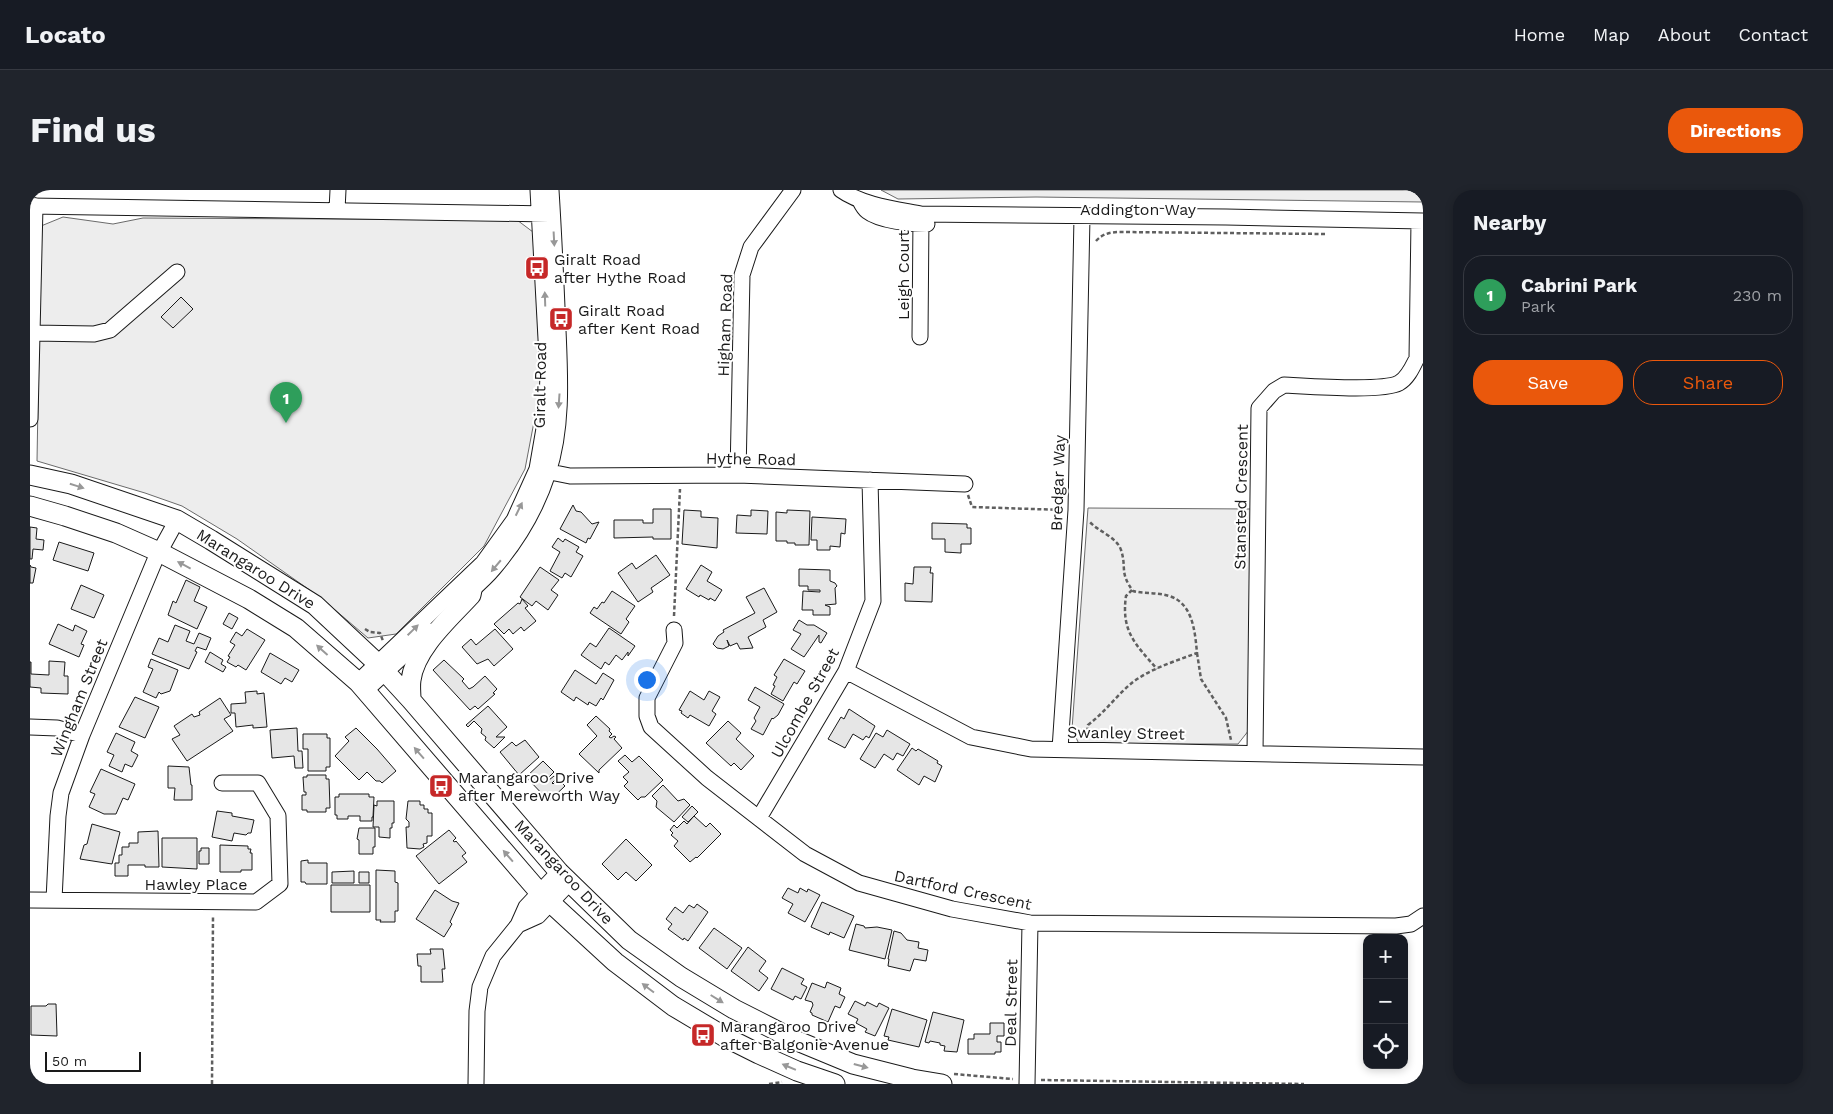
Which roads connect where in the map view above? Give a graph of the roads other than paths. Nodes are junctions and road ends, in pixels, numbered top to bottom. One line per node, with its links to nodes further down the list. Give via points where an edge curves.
1 (338, 190): 7 (street)
2 (538, 190): 8 (street, Giralt Road)
3 (552, 190): 8 (street, Giralt Road)
4 (793, 190): 18 (street, Higham Road, via 751,247 742,275)
5 (841, 190): 9 (street, Addington Way, via 860,201)
6 (32, 206): 7 (street); 13 (street)
7 (337, 210): 8 (street)
8 (546, 214): 16 (street, Giralt Road, via 548,376)
9 (920, 219): 10 (street, Addington Way); 14 (street, Leigh Court)
10 (1082, 221): 11 (street, Addington Way, via 1236,217); 32 (street, Bredgar Way, via 1081,514)
11 (1421, 226): 33 (street, Stansted Crescent, via 1417,358 1409,373 1399,382 1381,387 1284,385 1259,408)
12 (177, 272): 13 (street, via 110,330 94,334)
13 (33, 333): 15 (street)
14 (920, 336)
15 (30, 419)
16 (543, 470): 18 (street, Hythe Road, via 570,476); 24 (street, Giralt Road, one-way to 24, via 539,496 509,549); 26 (street, Giralt Road, one-way to 16, via 392,650 483,563 514,520)
17 (30, 475): 22 (main road, Marangaroo Drive, one-way to 22, via 71,484)
18 (738, 475): 19 (street, Hythe Road)
19 (870, 480): 20 (street, Hythe Road); 27 (street, Ulcombe Street, via 873,601)
20 (965, 484)
21 (30, 506): 23 (main road, Marangaroo Drive, via 116,533)
22 (177, 520): 23 (street, Wingham Street); 26 (main road, Marangaroo Drive, via 315,605)
23 (159, 552): 28 (main road, Marangaroo Drive, one-way to 23, via 296,628 249,599); 31 (street, Wingham Street)
24 (472, 590): 26 (street, Giralt Road); 29 (main road, via 420,654 411,679)
25 (674, 630): 36 (street, Dartford Crescent, via 675,643 647,698 651,727 707,778)
26 (382, 668): 28 (street, Giralt Road); 29 (main road, Marangaroo Drive)
27 (846, 672): 32 (street, Swanley Street, via 971,737 1031,749); 36 (street, Ulcombe Street)
28 (362, 686): 38 (main road, Marangaroo Drive, one-way to 28)
29 (410, 700): 37 (main road, Marangaroo Drive)
30 (30, 727): 31 (street, via 57,728)
31 (82, 735): 40 (street, Wingham Street, via 62,793 58,816)
32 (1060, 749): 33 (street, Swanley Street)
33 (1255, 753): 34 (street, Swanley Street)
34 (1423, 757)
35 (222, 783): 40 (street, Hawley Place, via 258,783 278,816 280,884 256,902)
36 (759, 818): 42 (street, Dartford Crescent, via 805,854 859,883 952,909)
37 (565, 877): 38 (street); 44 (main road, Marangaroo Drive, one-way to 44, via 629,940 734,1010 853,1064)
38 (545, 898): 46 (street, via 538,916 518,925 493,956 480,987); 47 (main road, Marangaroo Drive, one-way to 38, via 759,1054 673,1006 615,962)
39 (30, 900): 40 (street, Hawley Place)
40 (54, 900)
41 (1423, 916): 42 (street, Dartford Crescent, via 1411,924 1396,926)
42 (1030, 923): 45 (street, Deal Street)
43 (944, 1078): 44 (main road, Marangaroo Drive)
44 (903, 1081)
45 (1027, 1082)
46 (476, 1084)
47 (835, 1084)

